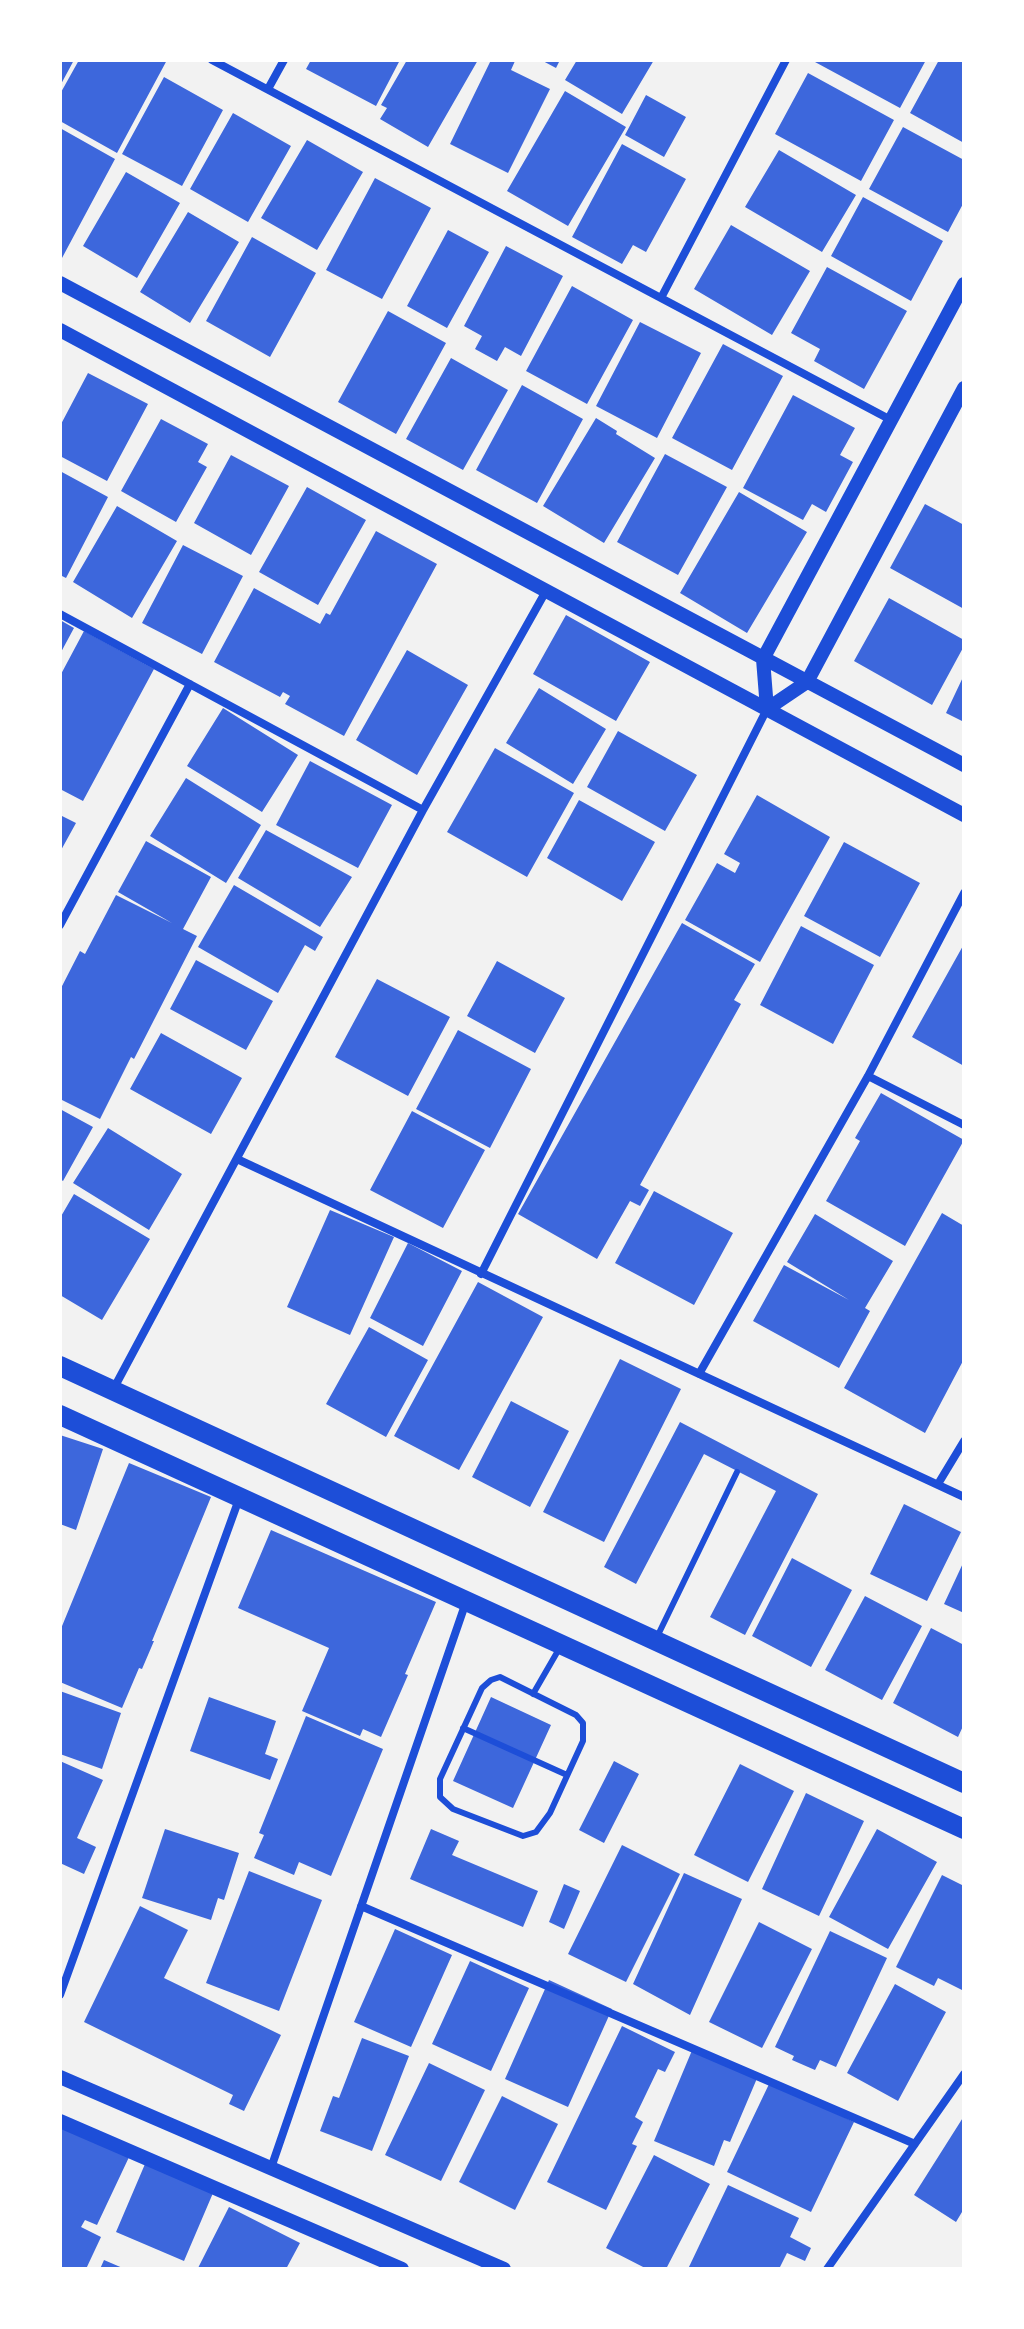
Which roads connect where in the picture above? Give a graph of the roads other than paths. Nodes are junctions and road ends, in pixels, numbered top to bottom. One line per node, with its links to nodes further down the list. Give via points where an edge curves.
1 (212, 60): 4 (street)
2 (284, 60): 4 (street)
3 (786, 60): 7 (street)
4 (268, 89): 7 (street)
5 (60, 283): 13 (street)
6 (964, 284): 10 (street)
7 (661, 298): 10 (street)
8 (60, 330): 11 (street)
9 (964, 388): 14 (street)
10 (891, 420): 13 (street)
11 (546, 591): 16 (street); 18 (street)
12 (60, 614): 15 (street)
13 (763, 659): 14 (street); 16 (street)
14 (807, 682): 16 (street); 17 (street)
15 (190, 684): 18 (street); 21 (street)
16 (767, 709): 19 (street); 25 (street)
17 (964, 765)
18 (423, 810): 24 (street)
19 (964, 815)
20 (964, 893): 22 (street)
21 (60, 925)
22 (868, 1076): 23 (street); 27 (street)
23 (964, 1125)
24 (237, 1159): 25 (street); 28 (street)
25 (481, 1274): 27 (street)
26 (60, 1366): 28 (main road)
27 (699, 1374): 32 (street)
28 (113, 1390): 36 (main road)
29 (60, 1415): 33 (main road)
30 (964, 1441): 32 (street)
31 (737, 1472): 36 (lane)
32 (938, 1484): 34 (street)
33 (240, 1497): 35 (main road); 44 (street)
34 (964, 1497)
35 (466, 1601): 37 (main road); 43 (street)
36 (656, 1641): 41 (main road)
37 (561, 1646): 38 (lane); 42 (main road)
38 (533, 1694): 39 (lane, via 500,1677 491,1680); 40 (lane, via 583,1723 583,1741)
39 (463, 1728): 40 (lane); 40 (lane, via 440,1779 440,1797 453,1809 523,1836 536,1832 550,1813)
40 (567, 1775)
41 (964, 1783)
42 (964, 1829)
43 (361, 1906): 48 (street); 49 (street)
44 (60, 1995)
45 (964, 2074): 48 (street)
46 (60, 2077): 49 (street)
47 (60, 2121): 50 (street)
48 (915, 2144): 52 (street)
49 (271, 2168): 51 (street)
50 (402, 2269)
51 (504, 2269)
52 (827, 2269)

